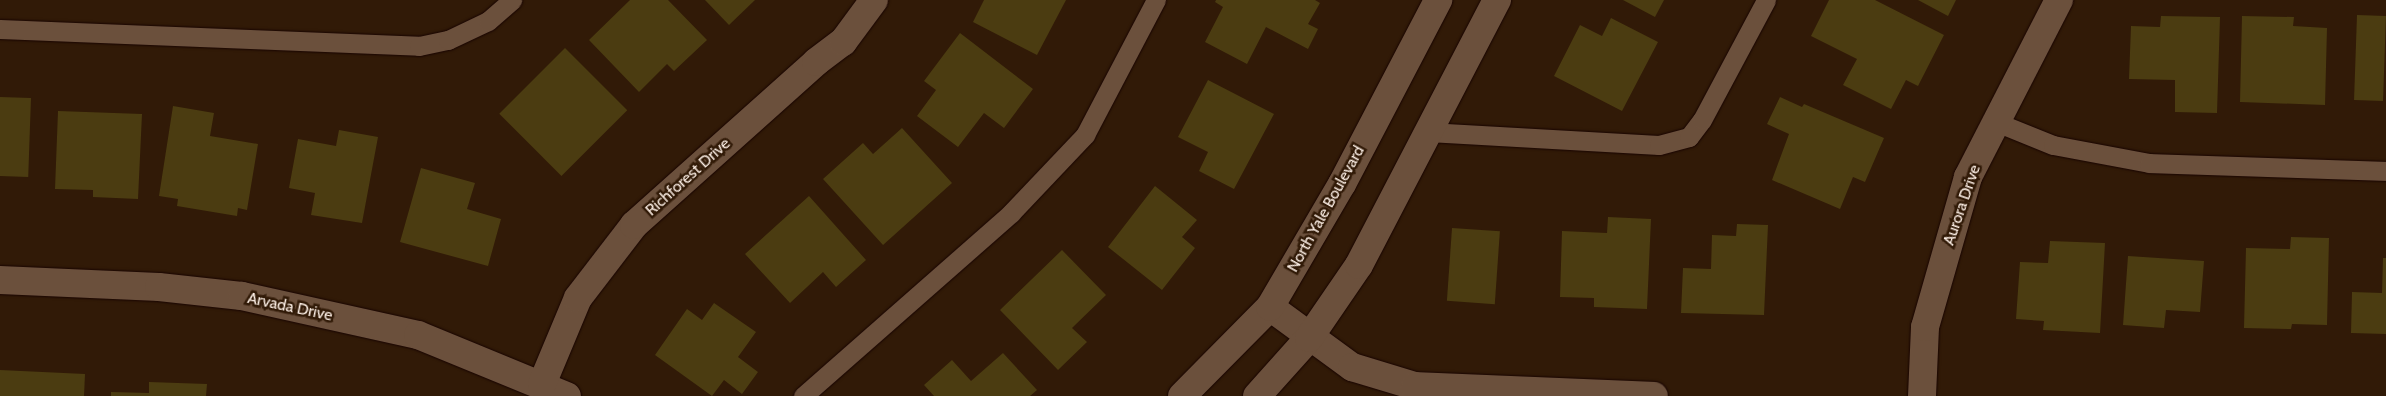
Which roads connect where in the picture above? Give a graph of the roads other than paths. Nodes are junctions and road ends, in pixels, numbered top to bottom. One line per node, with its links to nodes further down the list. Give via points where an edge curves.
1 (512, 0): 8 (lane, via 488,21 448,40 419,46)
2 (874, 0): 15 (street, Richforest Drive, via 843,42 816,62 634,225 578,298)
3 (1156, 0): 17 (lane, via 1085,135 1011,212)
4 (1438, 0): 13 (street, North Yale Boulevard, via 1342,184)
5 (1497, 0): 10 (street)
6 (1766, 0): 10 (lane, via 1702,120 1689,137 1660,145)
7 (2059, 0): 9 (street, Aurora Drive)
8 (0, 29)
9 (1996, 122): 11 (lane, via 2052,144 2149,163); 21 (street, Aurora Drive, via 1968,177 1925,327)
10 (1428, 132): 14 (street, via 1359,265)
11 (2386, 171)
12 (0, 280): 15 (street, Arvada Drive, via 159,287 242,296 418,335)
13 (1270, 307): 14 (street); 18 (street, North Yale Boulevard)
14 (1310, 338): 19 (street); 20 (street, via 1352,367 1415,386)
15 (542, 384): 16 (street, Arvada Drive)
16 (567, 396)
17 (804, 396)
18 (1182, 396)
19 (1257, 396)
20 (1654, 396)
21 (1922, 396)

